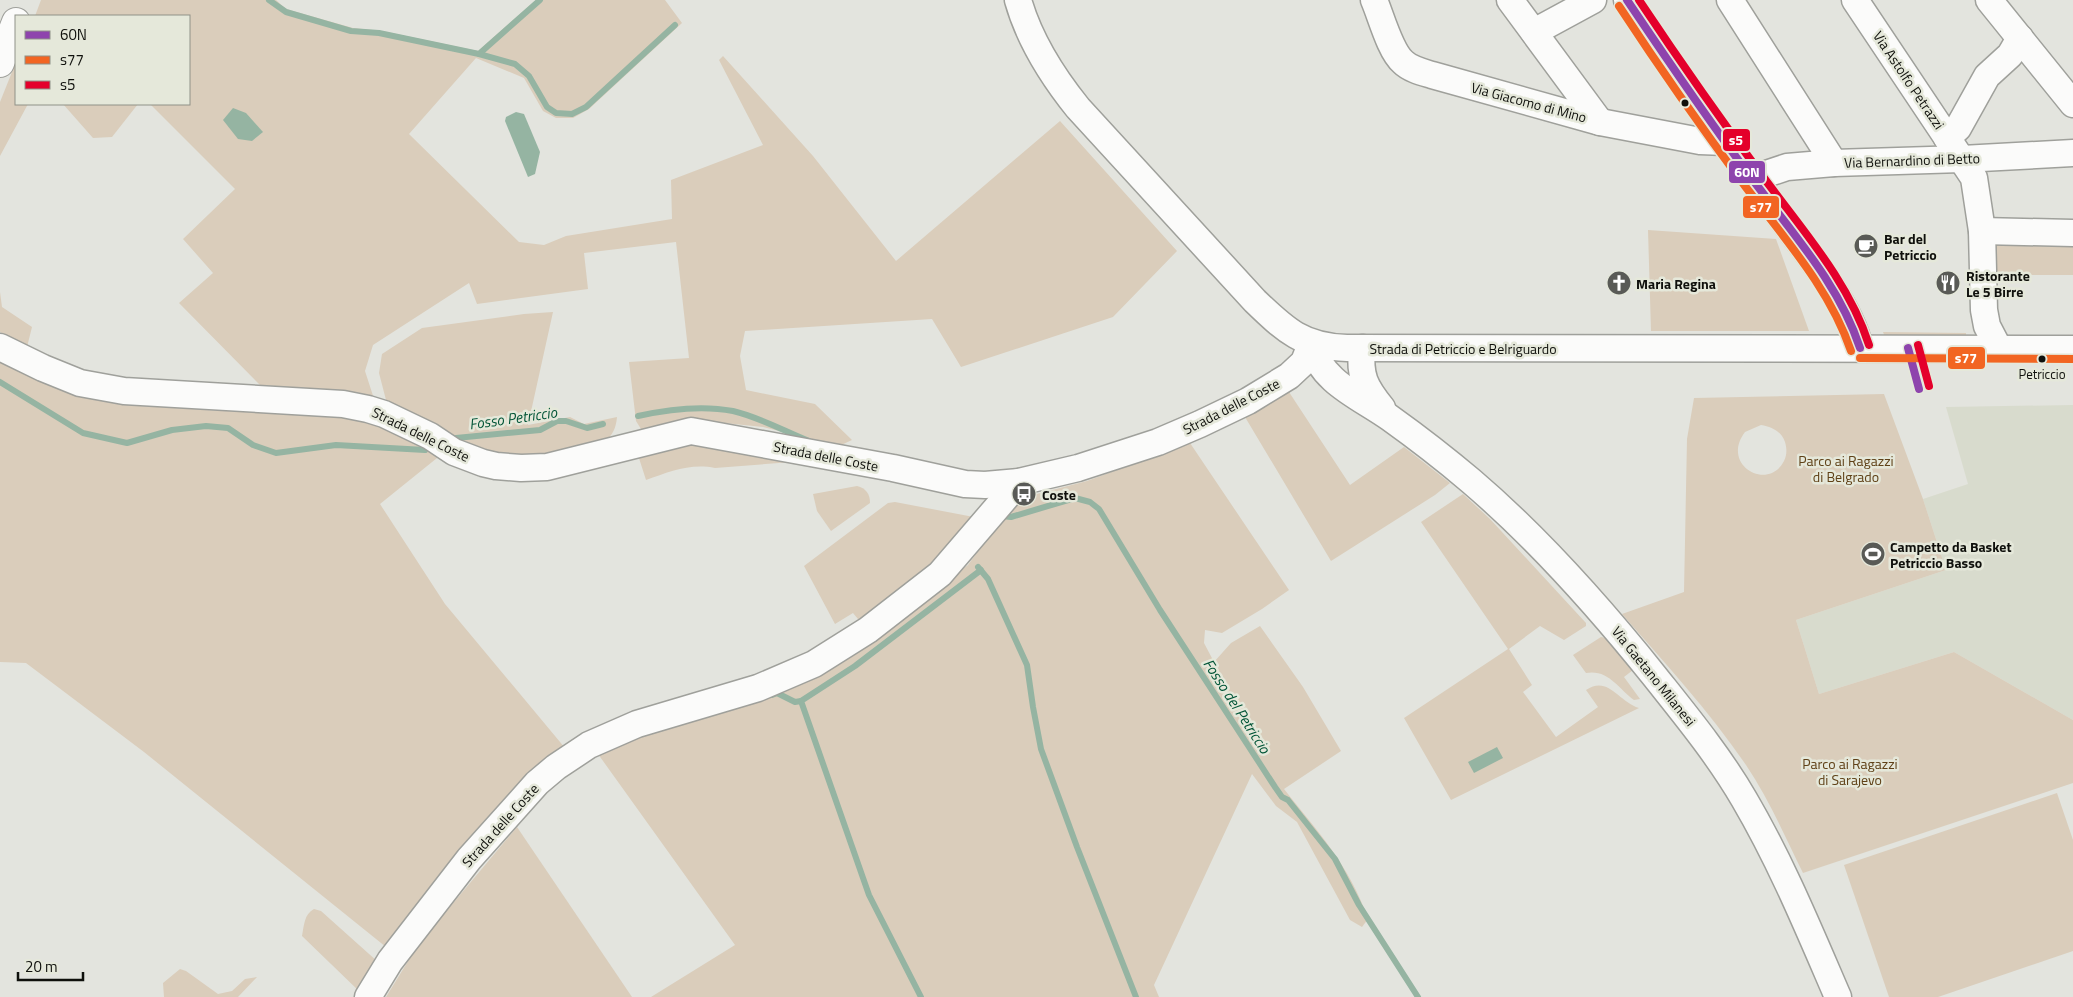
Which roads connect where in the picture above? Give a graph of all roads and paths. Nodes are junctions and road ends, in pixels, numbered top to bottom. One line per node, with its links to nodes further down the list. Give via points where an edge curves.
1 (25, 0): 10 (highway)
2 (1018, 0): 25 (street, Strada di Petriccio e Belriguardo, via 1037,45 1078,108 1255,301 1285,328)
3 (1374, 0): 16 (street, Via Giacomo di Mino, via 1395,50 1412,68)
4 (1510, 0): 12 (street)
5 (1593, 0): 12 (street)
6 (1730, 0): 21 (street)
7 (1856, 0): 17 (street, Via Astolfo Petrazzi)
8 (1989, 0): 13 (street)
9 (1631, 1): 18 (street)
10 (18, 15)
11 (15, 25): 14 (highway)
12 (1534, 32): 16 (street)
13 (2020, 38): 15 (street); 17 (street, via 2010,55 1987,76 1958,128)
14 (0, 63)
15 (2073, 104)
16 (1600, 122): 18 (street, Via Giacomo di Mino, via 1700,141)
17 (1947, 138): 20 (street, Via Astolfo Petrazzi)
18 (1725, 142): 22 (street)
19 (2073, 153): 20 (street, Via Bernardino di Betto)
20 (1962, 159): 21 (street, Via Bernardino di Betto); 23 (street, Via Astolfo Petrazzi, via 1975,182)
21 (1834, 163): 22 (street, Via Bernardino di Betto, via 1787,167)
22 (1754, 182): 28 (street, via 1842,305)
23 (1982, 231): 24 (street); 29 (street, Via Astolfo Petrazzi, via 1984,310)
24 (2073, 233)
25 (1311, 344): 27 (street, Strada di Petriccio e Belriguardo); 31 (street, Via Gaetano Milanesi, via 1319,364 1334,380); 32 (street, Strada delle Coste, via 1304,362 1289,376 1248,401 1200,424 1158,442 1078,468)
26 (0, 347): 32 (street, Strada delle Coste, via 80,383 124,391 343,404 368,409 430,436 454,452 496,466 547,468 691,431 965,484)
27 (1362, 348): 28 (street, Strada di Petriccio e Belriguardo); 31 (street, Via Gaetano Milanesi, via 1360,366 1363,380)
28 (1860, 348): 29 (street, Strada di Petriccio e Belriguardo)
29 (1999, 349): 30 (street, Strada di Petriccio e Belriguardo)
30 (2073, 349)
31 (1388, 417): 34 (street, Via Gaetano Milanesi, via 1494,501 1612,624 1680,708 1753,815)
32 (1019, 482): 33 (street, Strada delle Coste, via 940,574 868,630 814,664 758,688 637,724 589,745 556,766 468,859 390,961)
33 (368, 997)
34 (1838, 997)

